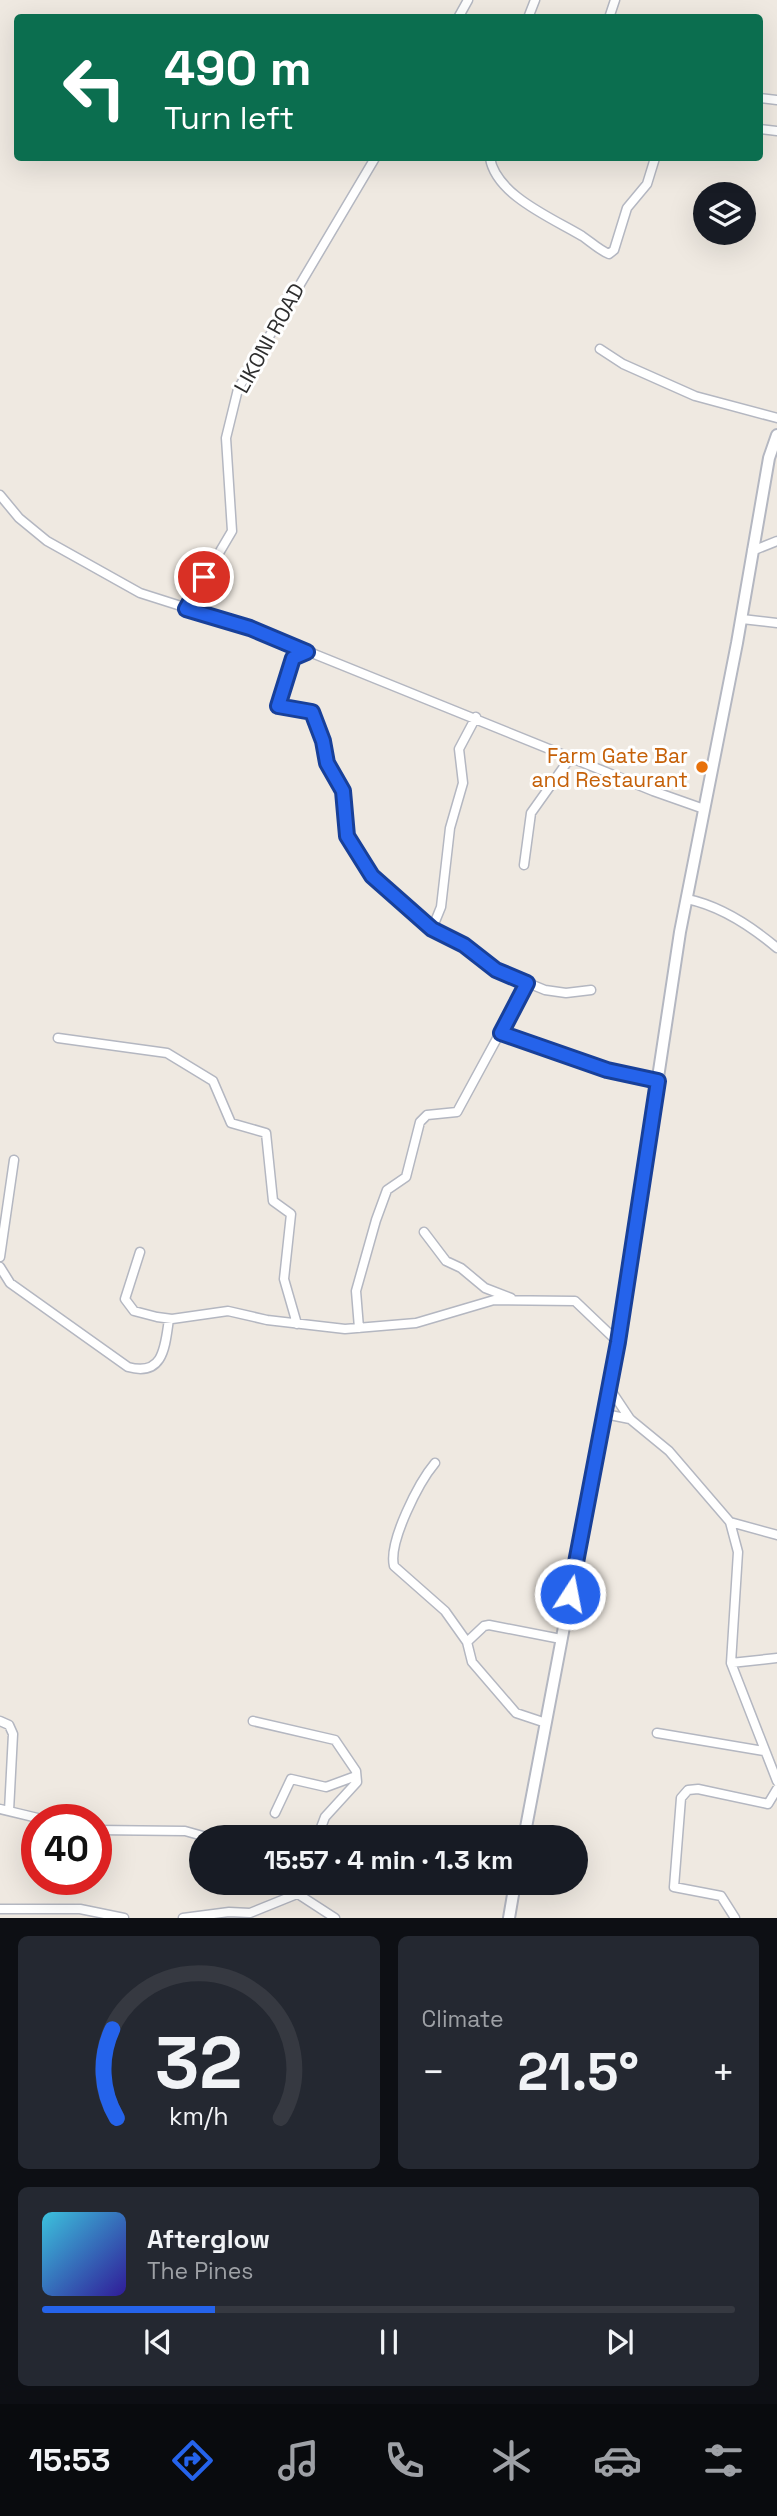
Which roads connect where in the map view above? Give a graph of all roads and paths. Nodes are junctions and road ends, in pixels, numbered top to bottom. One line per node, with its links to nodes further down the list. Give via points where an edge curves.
1 (373, 161): 10 (street, LIKONI ROAD, via 238,389 226,438 232,531)
2 (490, 161): 3 (street, via 492,171 508,188 552,222 609,254 627,208 647,184)
3 (654, 161)
4 (600, 349): 5 (street, via 622,364 695,396)
5 (777, 418)
6 (777, 435): 9 (street)
7 (0, 495): 10 (street, via 47,541 140,593)
8 (777, 541): 9 (street)
9 (752, 551): 11 (street)
10 (186, 609): 13 (street, via 250,628)
11 (741, 619): 12 (street); 16 (street)
12 (777, 623)
13 (307, 652): 14 (street); 19 (street, via 293,658 278,706 312,712 327,763 343,791 350,843 372,876)
14 (476, 717): 15 (street); 19 (street, via 459,749 463,783 450,828 441,906)
15 (579, 760): 16 (street); 17 (street, via 568,761 537,801)
16 (704, 809): 18 (street)
17 (524, 865)
18 (687, 900): 20 (street, via 723,912); 25 (street)
19 (432, 929): 21 (street, via 464,945 496,970)
20 (777, 948)
21 (527, 983): 22 (street, via 556,992); 23 (street)
22 (591, 990)
23 (501, 1033): 25 (street, via 607,1070); 34 (street, via 457,1112 427,1115 420,1122 406,1177 387,1190 356,1291)
24 (58, 1038): 33 (street, via 167,1053 214,1080 231,1123 266,1133 273,1201 291,1214 285,1279)
25 (658, 1081): 35 (street)
26 (14, 1160): 29 (street)
27 (424, 1232): 31 (street, via 446,1261 485,1288)
28 (140, 1252): 32 (street, via 126,1288 128,1305 142,1314)
29 (0, 1257)
30 (0, 1267): 32 (street, via 20,1291 128,1367 151,1368 159,1360)
31 (513, 1299): 34 (street, via 469,1306 416,1323); 35 (street, via 575,1301)
32 (169, 1319): 33 (street, via 222,1311)
33 (297, 1324): 34 (street)
34 (359, 1328)
35 (618, 1342): 36 (street)
36 (608, 1386): 37 (street); 38 (street)
37 (605, 1414): 38 (street); 42 (street)
38 (630, 1419): 40 (street, via 669,1451)
39 (435, 1464): 43 (street, via 413,1495 393,1562 445,1611)
40 (730, 1522): 41 (street); 45 (street, via 738,1552)
41 (777, 1535)
42 (561, 1639): 43 (street, via 489,1625); 48 (street)
43 (467, 1642): 48 (street, via 472,1662 516,1713)
44 (777, 1658): 45 (street)
45 (731, 1663): 50 (street)
46 (0, 1721): 54 (street, via 13,1734)
47 (253, 1721): 51 (street, via 335,1740)
48 (546, 1723): 57 (street)
49 (657, 1733): 50 (street)
50 (764, 1751): 52 (street)
51 (356, 1776): 55 (street, via 326,1787 291,1779); 56 (street, via 353,1788)
52 (777, 1781)
53 (777, 1789): 68 (street, via 768,1804 698,1789 688,1790 681,1798 674,1886 721,1896)
54 (5, 1810)
55 (275, 1813)
56 (322, 1825)
57 (526, 1825)
58 (112, 1829): 59 (street)
59 (189, 1832)
60 (295, 1895): 65 (street, via 250,1913)
61 (299, 1895): 66 (street)
62 (514, 1895): 67 (street)
63 (0, 1909): 64 (street, via 80,1909)
64 (124, 1917)
65 (183, 1917)
66 (335, 1917)
67 (509, 1917)
68 (735, 1917)

